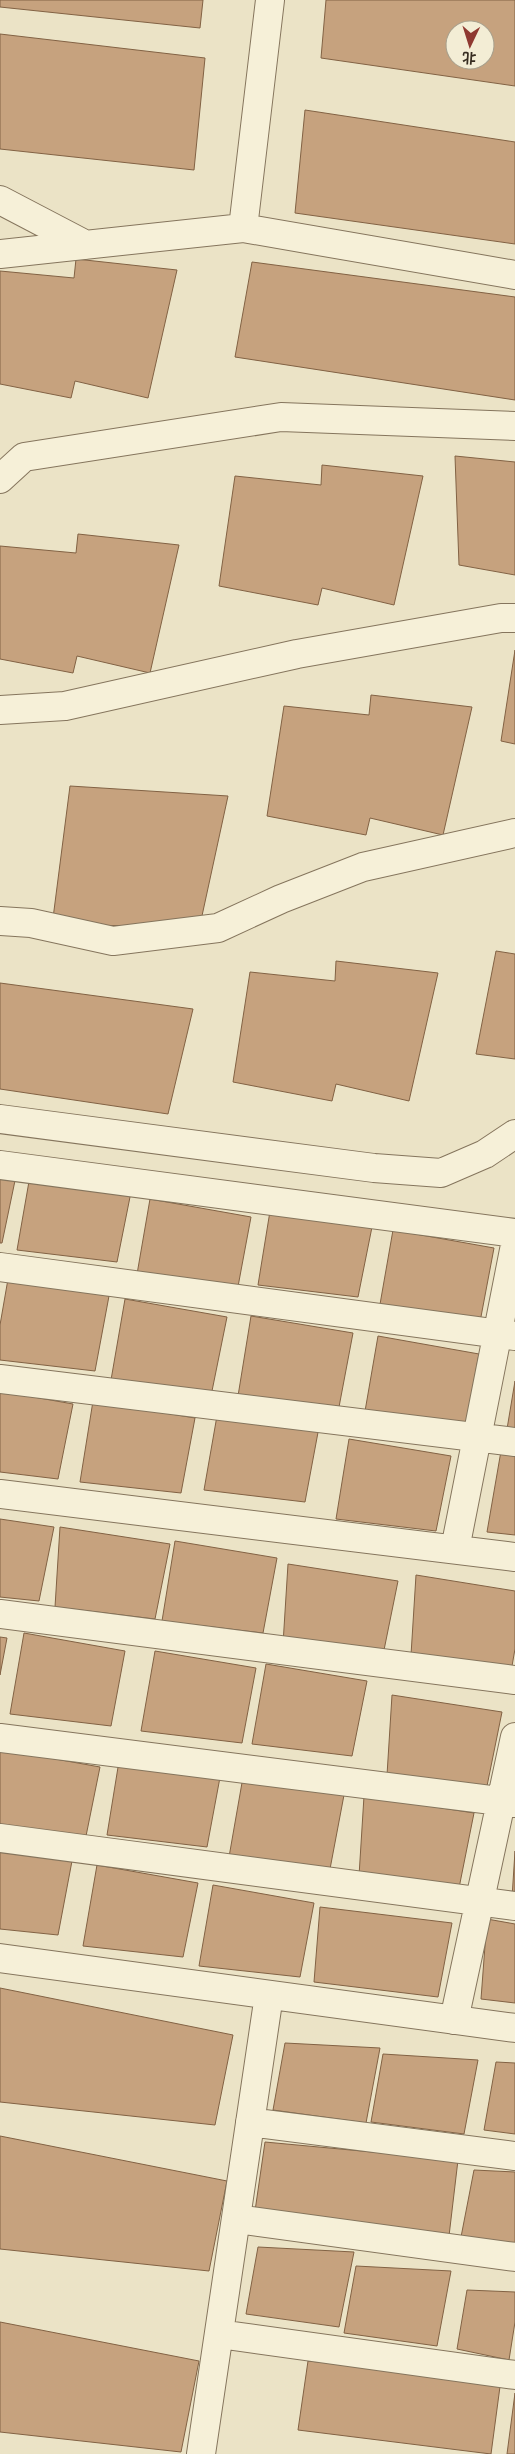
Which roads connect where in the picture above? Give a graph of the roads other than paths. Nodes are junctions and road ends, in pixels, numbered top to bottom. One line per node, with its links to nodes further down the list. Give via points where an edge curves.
1 (270, 0): 3 (street)
2 (0, 200): 4 (street)
3 (243, 228): 4 (street); 6 (street)
4 (86, 245): 5 (street)
5 (0, 254)
6 (515, 275)
7 (515, 426): 8 (street, via 281,417 24,457)
8 (0, 479)
9 (515, 618): 10 (street, via 297,654 65,706)
10 (0, 710)
11 (511, 841): 12 (street, via 363,867 218,928 113,941 31,923)
12 (0, 921)
13 (0, 1119): 14 (street, via 374,1168 441,1173 485,1154)
14 (515, 1134)
15 (0, 1165): 16 (street)
16 (515, 1233)
17 (515, 1245): 19 (street)
18 (0, 1267): 19 (street)
19 (506, 1334): 21 (street)
20 (0, 1379): 21 (street)
21 (477, 1438): 22 (street); 24 (street)
22 (515, 1442)
23 (0, 1494): 24 (street)
24 (455, 1549): 25 (street)
25 (515, 1557)
26 (0, 1614): 27 (street)
27 (515, 1680)
28 (515, 1737): 30 (street)
29 (0, 1738): 30 (street)
30 (508, 1802): 32 (street)
31 (0, 1838): 32 (street)
32 (479, 1901): 33 (street); 36 (street)
33 (515, 1906)
34 (0, 1958): 35 (street)
35 (269, 1995): 36 (street); 38 (street)
36 (454, 2020): 37 (street)
37 (515, 2028)
38 (250, 2122): 39 (street); 40 (street)
39 (515, 2156)
40 (236, 2219): 41 (street); 42 (street)
41 (515, 2257)
42 (219, 2334): 43 (street); 44 (street)
43 (515, 2374)
44 (201, 2454)

